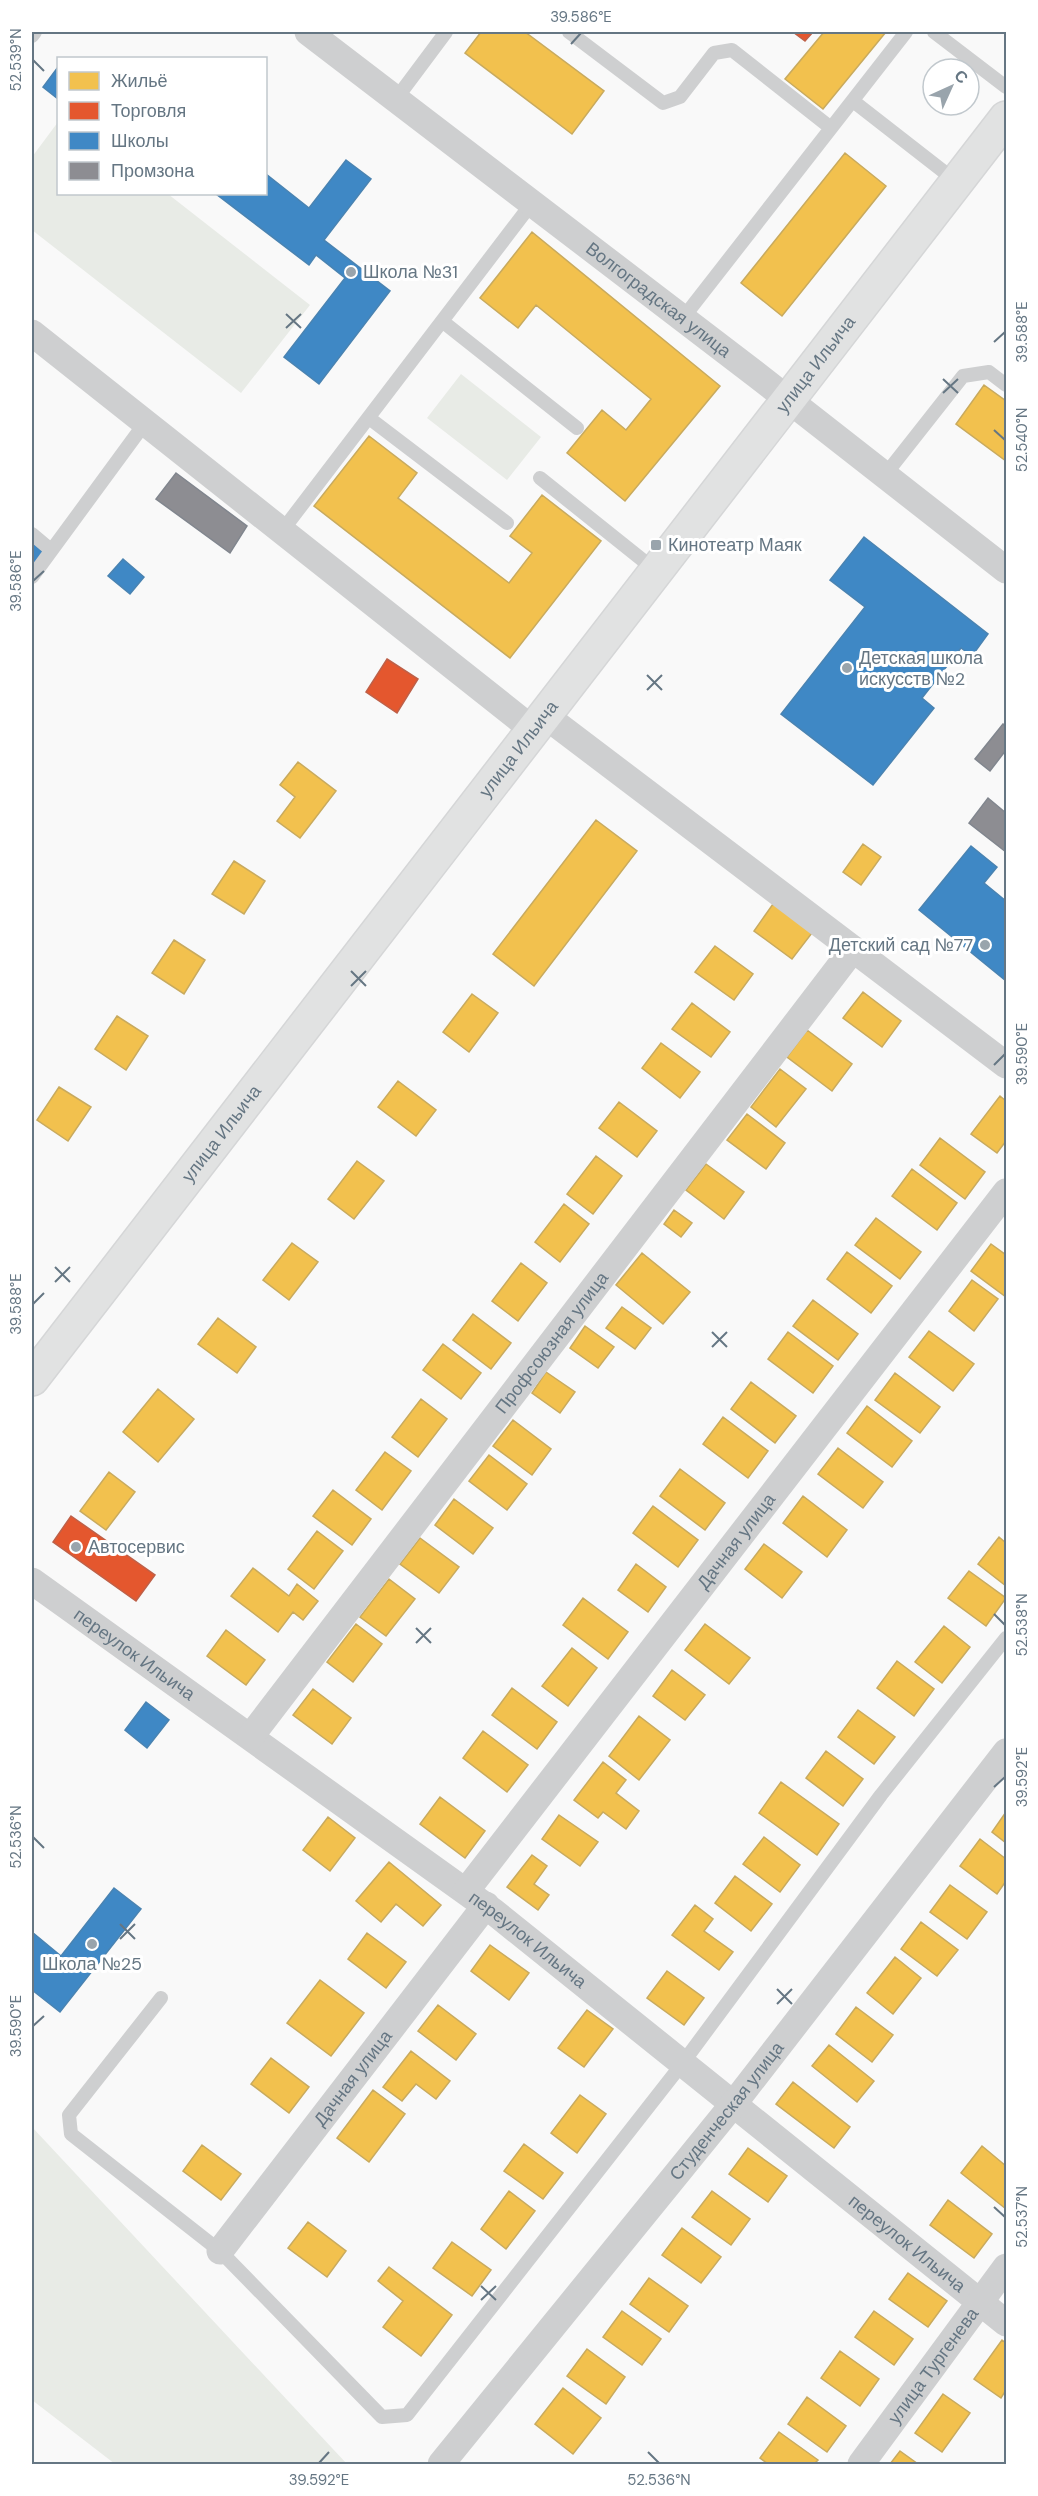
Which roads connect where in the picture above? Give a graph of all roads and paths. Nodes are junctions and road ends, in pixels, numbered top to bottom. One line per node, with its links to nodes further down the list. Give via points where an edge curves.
1 (35, 32): 7 (lane)
2 (308, 32): 9 (street, Волгоградская улица)
3 (446, 32): 9 (lane)
4 (569, 32): 12 (lane, via 663,103 680,96 714,53 732,50)
5 (906, 32): 10 (lane)
6 (934, 32): 8 (lane)
7 (32, 36)
8 (1006, 87)
9 (396, 99): 14 (street, Волгоградская улица)
10 (853, 101): 12 (lane); 13 (lane)
11 (1006, 117): 13 (street, улица Ильича)
12 (831, 128): 15 (lane)
13 (957, 182): 19 (street, улица Ильича)
14 (532, 203): 15 (street, Волгоградская улица); 16 (lane)
15 (683, 318): 19 (street, Волгоградская улица)
16 (442, 321): 20 (lane); 22 (lane)
17 (32, 333): 21 (street)
18 (1006, 385): 23 (lane, via 989,372 963,376)
19 (788, 399): 23 (street, Волгоградская улица); 29 (street, улица Ильича)
20 (369, 418): 25 (lane); 26 (lane)
21 (145, 423): 26 (street); 28 (lane)
22 (577, 428)
23 (885, 475): 30 (street, Волгоградская улица)
24 (540, 478): 29 (lane)
25 (507, 524)
26 (282, 531): 32 (street)
27 (32, 534): 28 (lane)
28 (51, 550): 31 (lane)
29 (655, 570): 32 (street, улица Ильича)
30 (1006, 570)
31 (32, 577)
32 (537, 721): 33 (street); 36 (street, улица Ильича)
33 (853, 949): 34 (street); 39 (street, Профсоюзная улица)
34 (1006, 1065)
35 (1006, 1192): 41 (street, Дачная улица)
36 (32, 1379)
37 (32, 1581): 39 (street, переулок Ильича)
38 (1006, 1638): 43 (lane, via 881,1795)
39 (251, 1736): 41 (street, переулок Ильича)
40 (1006, 1752): 44 (street, Студенческая улица)
41 (476, 1898): 43 (street, переулок Ильича); 45 (street, Дачная улица)
42 (161, 1998): 45 (lane, via 69,2115 71,2134)
43 (682, 2064): 44 (street, переулок Ильича); 45 (lane, via 407,2415 382,2417)
44 (735, 2102): 47 (street, переулок Ильича); 49 (street, Студенческая улица)
45 (220, 2251)
46 (1006, 2267): 47 (street, улица Тургенева)
47 (980, 2302): 48 (street, переулок Ильича); 50 (street, улица Тургенева)
48 (1006, 2323)
49 (441, 2464)
50 (861, 2464)

